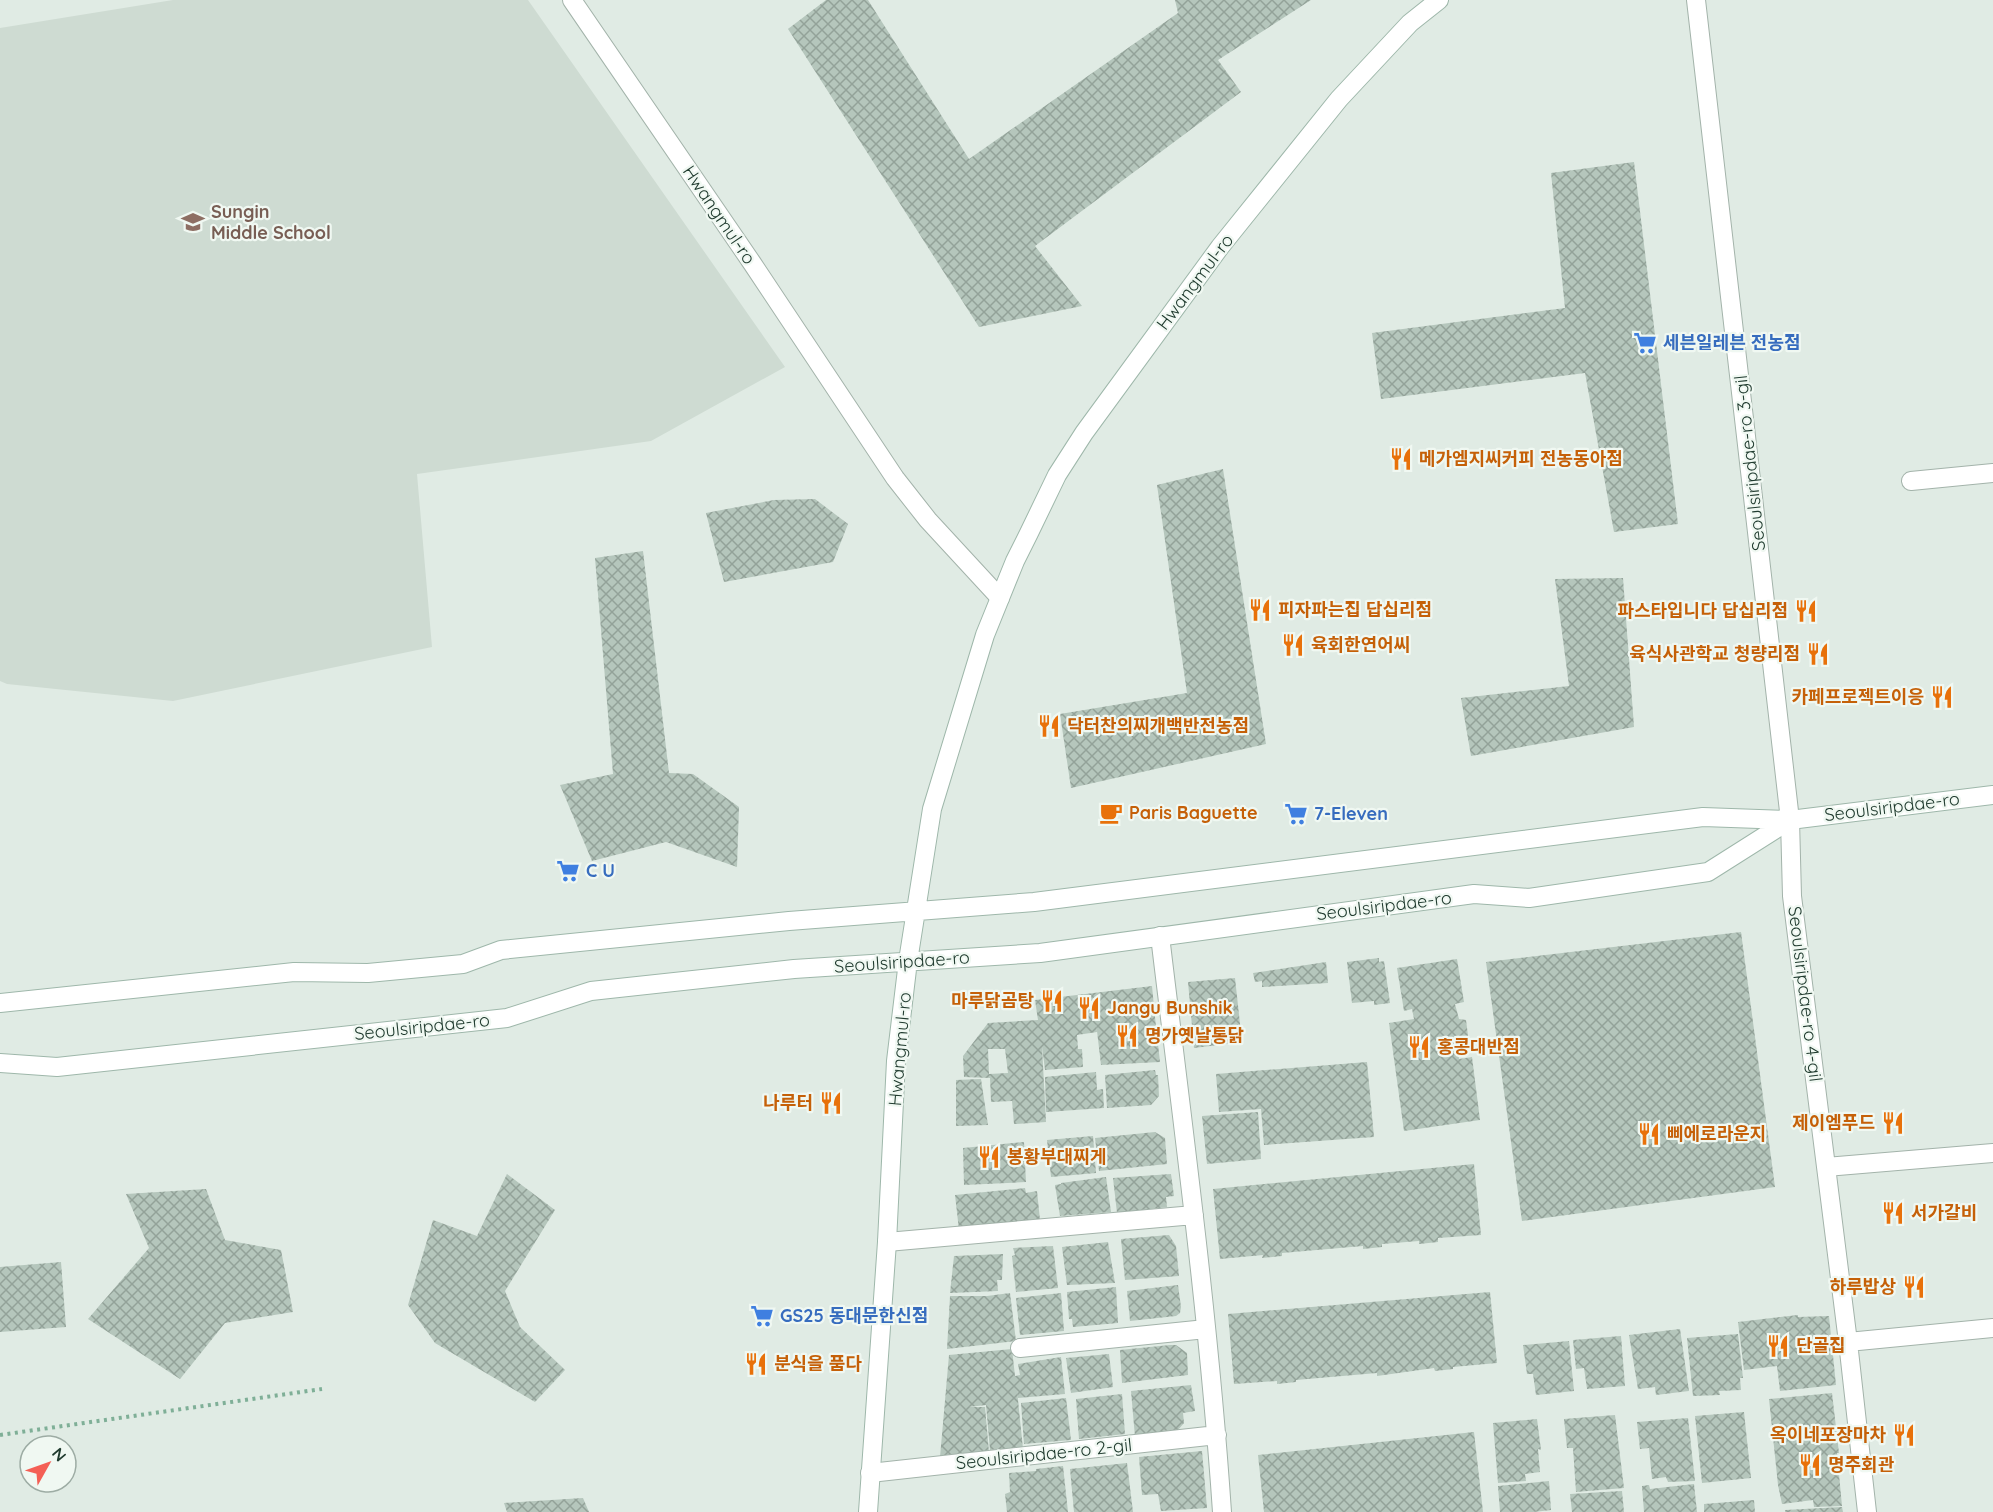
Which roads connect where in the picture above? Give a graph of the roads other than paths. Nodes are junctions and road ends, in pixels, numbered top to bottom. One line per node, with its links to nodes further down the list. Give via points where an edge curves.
1 (572, 0): 6 (main road, Hwangmul-ro, via 895,477 928,520)
2 (1439, 0): 6 (main road, Hwangmul-ro, via 1410,23 1339,99 1214,256 1084,433 1057,475)
3 (1696, 0): 8 (main road, Seoulsiripdae-ro 3-gil)
4 (1993, 473): 5 (main road)
5 (1911, 481)
6 (1000, 598): 9 (main road, Hwangmul-ro, via 932,809)
7 (1993, 795): 8 (main road, Seoulsiripdae-ro)
8 (1790, 820): 9 (main road, Seoulsiripdae-ro, via 1703,817 1034,902); 10 (main road, Seoulsiripdae-ro, via 1708,873 1529,898 1474,894); 15 (main road, Seoulsiripdae-ro 4-gil, via 1792,896)
9 (916, 911): 11 (main road, Hwangmul-ro); 12 (main road, Seoulsiripdae-ro, via 501,950 463,964 368,974 294,972)
10 (1160, 936): 11 (main road, Seoulsiripdae-ro, via 1040,953); 16 (main road)
11 (908, 961): 13 (main road, Seoulsiripdae-ro, via 591,991 507,1018 57,1067); 17 (main road, Hwangmul-ro, via 896,1061)
12 (0, 1003)
13 (0, 1063)
14 (1993, 1153): 15 (main road)
15 (1826, 1167): 20 (main road, Seoulsiripdae-ro 4-gil)
16 (1194, 1215): 17 (main road); 19 (main road)
17 (887, 1242): 23 (main road, Hwangmul-ro)
18 (1993, 1328): 20 (main road)
19 (1206, 1329): 21 (main road); 22 (main road)
20 (1848, 1342): 26 (main road, Seoulsiripdae-ro 4-gil)
21 (1020, 1348)
22 (1217, 1435): 23 (main road, Seoulsiripdae-ro 2-gil); 25 (main road)
23 (870, 1473): 24 (main road, Hwangmul-ro)
24 (868, 1512)
25 (1222, 1512)
26 (1867, 1512)

